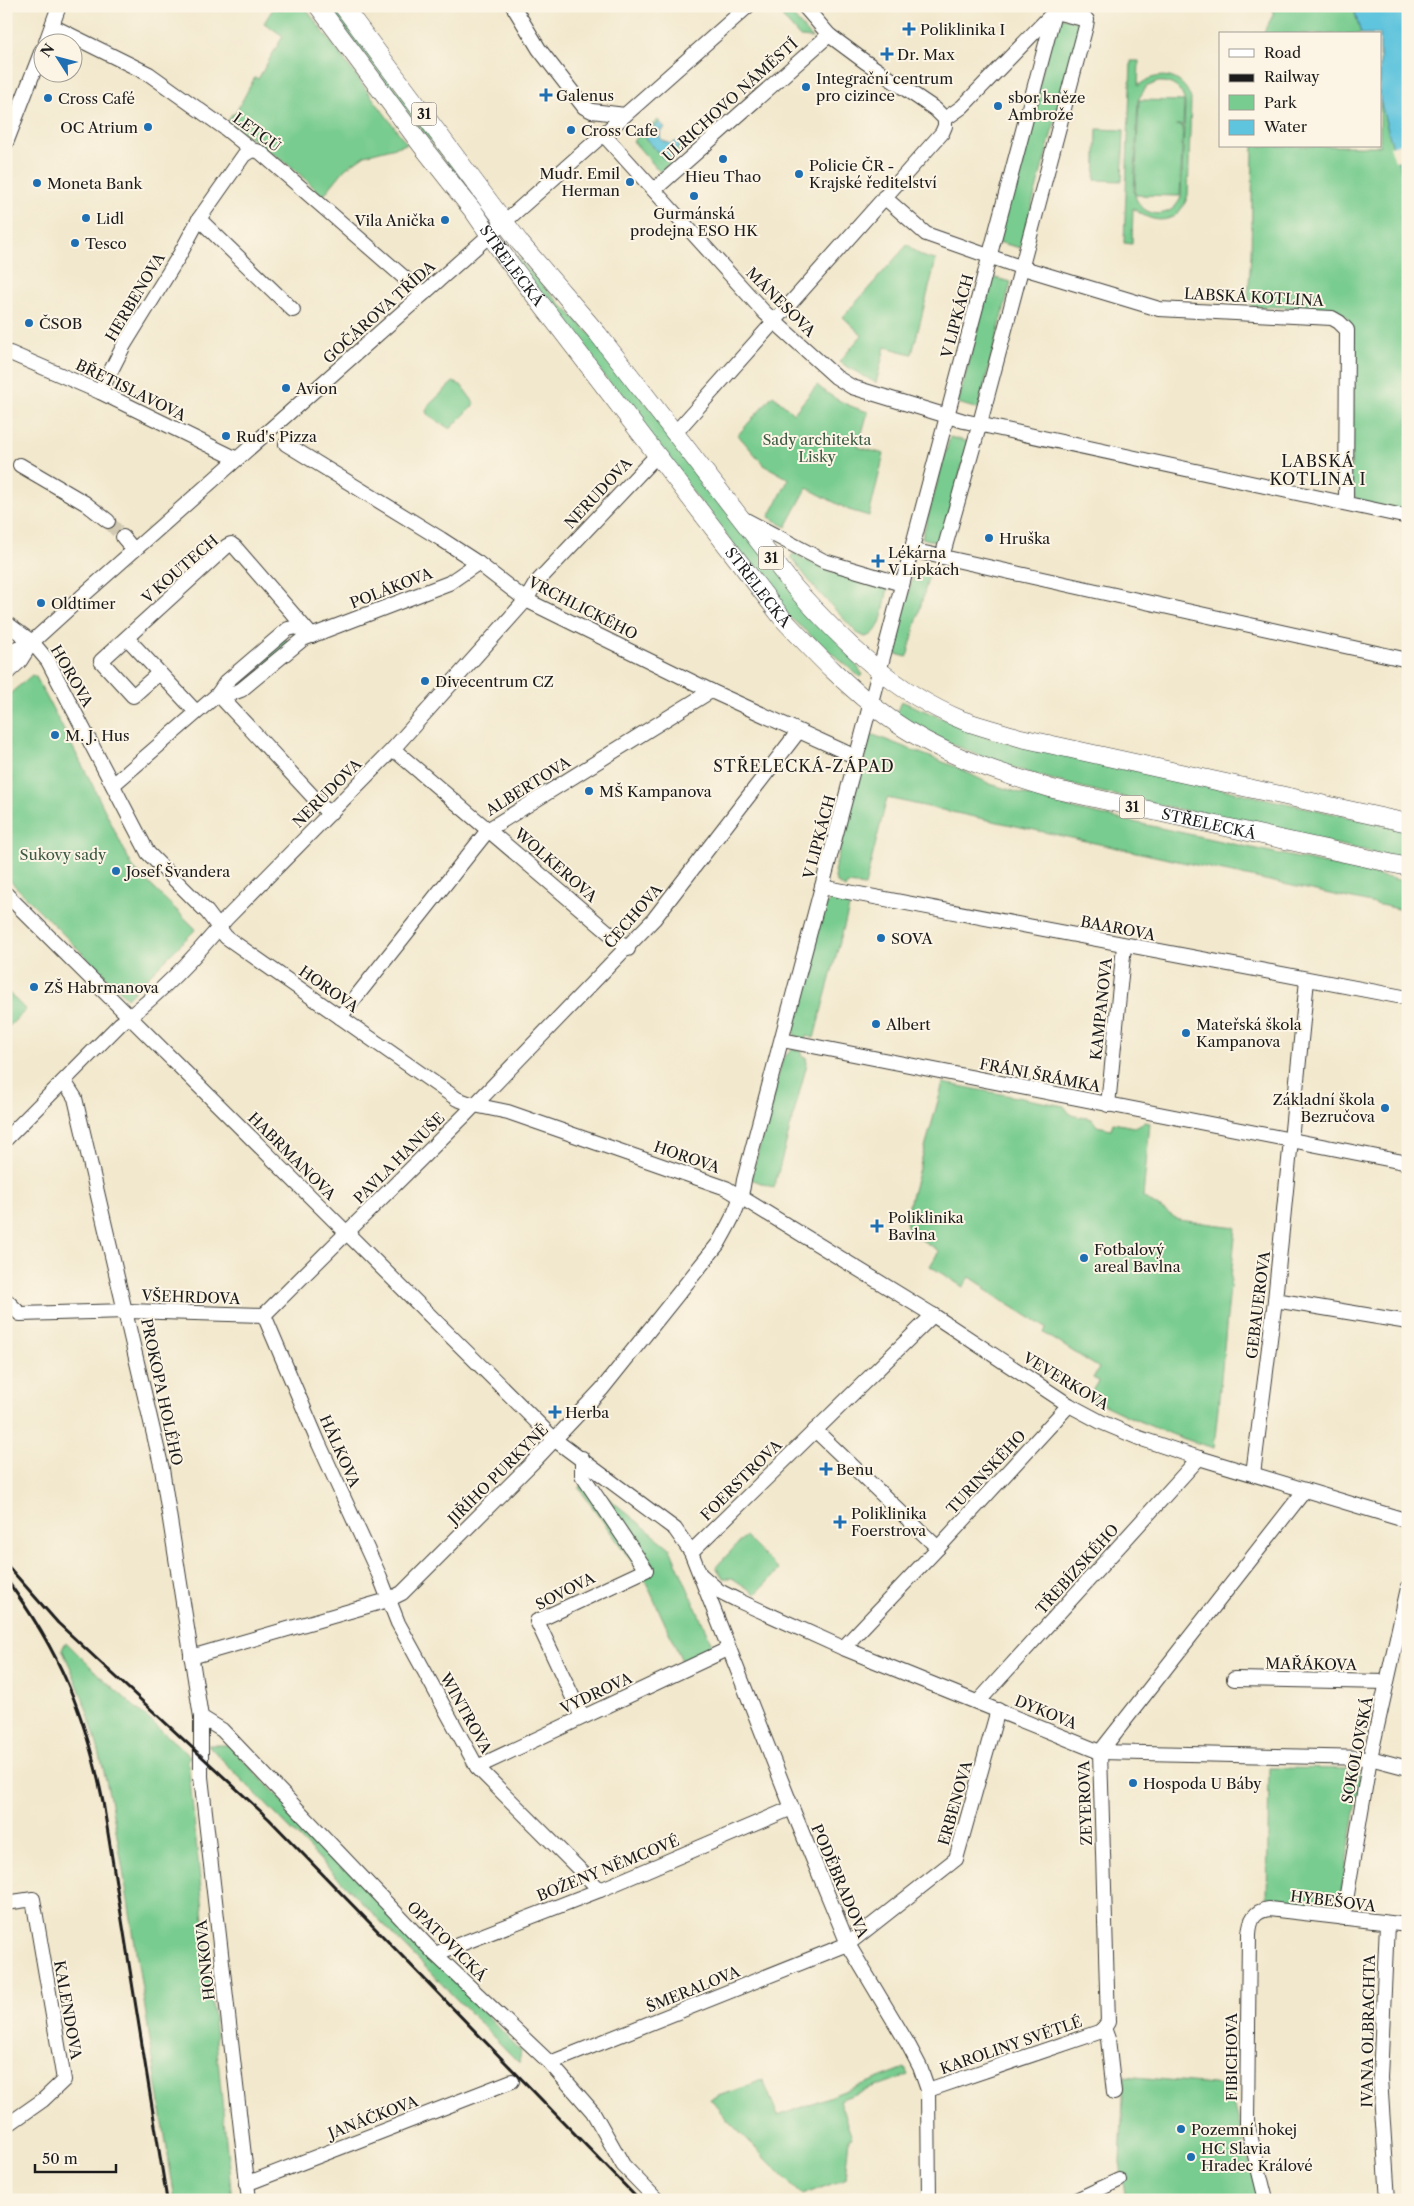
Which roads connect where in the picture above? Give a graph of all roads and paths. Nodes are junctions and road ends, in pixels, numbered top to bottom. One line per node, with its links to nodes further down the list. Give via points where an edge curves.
1 (59, 6): 8 (street)
2 (318, 6): 21 (main road, STŘELECKÁ / 31)
3 (343, 6): 20 (main road, STŘELECKÁ / 31)
4 (513, 6): 12 (street, via 539,49 584,107)
5 (748, 6): 12 (street, GOČÁROVA TŘÍDA)
6 (804, 6): 10 (street)
7 (1056, 9): 13 (street, via 962,107); 22 (street, V LIPKÁCH); 23 (street, via 1087,20)
8 (52, 26): 9 (street); 16 (street, LETCŮ, via 149,74)
9 (50, 32)
10 (829, 35): 13 (street); 17 (street, ULRICHOVO NÁMĚSTÍ)
11 (32, 76): 15 (street)
12 (625, 115): 14 (street, GOČÁROVA TŘÍDA)
13 (945, 119): 18 (street, via 942,133)
14 (603, 134): 17 (street, MÁNESOVA); 20 (street, GOČÁROVA TŘÍDA)
15 (6, 143)
16 (252, 150): 19 (street, HERBENOVA, via 244,155); 24 (street, LETCŮ, via 260,152)
17 (654, 190): 26 (street, MÁNESOVA)
18 (884, 197): 22 (street, LABSKÁ KOTLINA, via 926,234); 26 (street)
19 (199, 219): 25 (street); 28 (street, HERBENOVA, via 124,345)
20 (505, 221): 21 (street, GOČÁROVA TŘÍDA); 31 (main road, STŘELECKÁ / 31)
21 (490, 234): 24 (street, GOČÁROVA TŘÍDA); 33 (main road, STŘELECKÁ / 31)
22 (990, 256): 23 (street, LABSKÁ KOTLINA); 29 (street, V LIPKÁCH)
23 (1020, 268): 30 (street); 36 (street, LABSKÁ KOTLINA, via 1159,309 1332,318 1339,322 1347,330)
24 (423, 294): 34 (street, GOČÁROVA TŘÍDA)
25 (293, 310)
26 (773, 321): 29 (street, MÁNESOVA, via 836,377 852,387); 31 (street)
27 (10, 354): 28 (street, BŘETISLAVOVA)
28 (100, 392): 34 (street, BŘETISLAVOVA)
29 (948, 416): 30 (street, MÁNESOVA); 42 (street, V LIPKÁCH)
30 (980, 423): 36 (street); 43 (street)
31 (675, 433): 37 (main road, STŘELECKÁ / 31)
32 (286, 444): 44 (street, VRCHLICKÉHO)
33 (657, 455): 46 (street, NERUDOVA, via 536,583); 58 (main road, STŘELECKÁ / 31, via 783,620)
34 (237, 459): 41 (street, GOČÁROVA TŘÍDA)
35 (20, 465): 39 (street, via 85,503)
36 (1346, 503): 38 (street)
37 (739, 517): 45 (street, STŘELECKÁ, via 824,561); 53 (main road, STŘELECKÁ / 31, via 825,622)
38 (1408, 517)
39 (108, 521)
40 (123, 536): 41 (street)
41 (134, 550): 50 (street, GOČÁROVA TŘÍDA)
42 (911, 550): 43 (street); 45 (street, V LIPKÁCH)
43 (942, 557): 52 (street)
44 (478, 563): 46 (street, VRCHLICKÉHO); 48 (street, POLÁKOVA, via 449,583)
45 (902, 584): 53 (street, V LIPKÁCH)
46 (526, 600): 56 (street, VRCHLICKÉHO); 61 (street, NERUDOVA)
47 (6, 623): 50 (street)
48 (312, 636): 49 (street, V KOUTECH, via 231,544); 57 (street, via 297,627 288,629 226,682)
49 (127, 638): 54 (street); 54 (street, V KOUTECH, via 101,661 133,696)
50 (32, 642): 51 (street, GOČÁROVA TŘÍDA); 55 (street, GOČÁROVA TŘÍDA, via 20,661); 63 (street, HOROVA, via 48,661)
51 (6, 655)
52 (1408, 660)
53 (879, 672): 58 (street, V LIPKÁCH); 65 (main road, STŘELECKÁ / 31, via 908,693 962,720 1021,738)
54 (160, 673): 59 (street)
55 (6, 674)
56 (711, 691): 60 (street, VRCHLICKÉHO); 66 (street, ALBERTOVA)
57 (218, 694): 59 (street); 64 (street)
58 (871, 705): 62 (street, V LIPKÁCH); 67 (main road, STŘELECKÁ / 31, via 891,720 943,748 1010,776 1053,789)
59 (196, 712): 63 (street)
60 (798, 732): 62 (street, VRCHLICKÉHO); 72 (street, ČECHOVA)
61 (393, 750): 64 (street, NERUDOVA); 66 (street, WOLKEROVA)
62 (856, 757): 68 (street, V LIPKÁCH)
63 (113, 785): 70 (street, HOROVA, via 148,853)
64 (329, 814): 70 (street, NERUDOVA)
65 (1408, 823)
66 (489, 829): 72 (street, WOLKEROVA); 75 (street, ALBERTOVA)
67 (1408, 867)
68 (822, 887): 71 (street, BAAROVA); 77 (street, V LIPKÁCH)
69 (6, 894): 76 (street, HABRMANOVA)
70 (219, 928): 75 (street, HOROVA, via 231,942); 76 (street, NERUDOVA)
71 (1124, 946): 73 (street, BAAROVA); 80 (street, KAMPANOVA)
72 (628, 948): 79 (street, ČECHOVA)
73 (1307, 980): 74 (street, BAAROVA); 82 (street, GEBAUEROVA)
74 (1408, 998)
75 (340, 1017): 79 (street, HOROVA, via 458,1099)
76 (129, 1018): 78 (street, NERUDOVA); 85 (street, HABRMANOVA)
77 (782, 1040): 80 (street, FRÁNI ŠRÁMKA); 84 (street, V LIPKÁCH)
78 (64, 1080): 81 (street, NERUDOVA); 88 (street, PROKOPA HOLÉHO, via 75,1098)
79 (474, 1105): 84 (street, HOROVA, via 508,1112 726,1188); 85 (street, PAVLA HANUŠE)
80 (1108, 1105): 82 (street, FRÁNI ŠRÁMKA)
81 (6, 1139)
82 (1293, 1140): 83 (street); 87 (street, GEBAUEROVA)
83 (1408, 1163)
84 (742, 1197): 90 (street, VEVERKOVA); 94 (street, JIŘÍHO PURKYNĚ, via 718,1244 602,1389)
85 (348, 1233): 89 (street); 94 (street, HABRMANOVA)
86 (6, 1300): 88 (street, VŠEHRDOVA, via 20,1314)
87 (1275, 1300): 91 (street); 97 (street, GEBAUEROVA)
88 (127, 1311): 89 (street, VŠEHRDOVA); 107 (street, PROKOPA HOLÉHO, via 162,1469)
89 (264, 1315): 104 (street, HÁLKOVA)
90 (932, 1315): 92 (street, VEVERKOVA); 93 (street, FOERSTROVA)
91 (1408, 1322)
92 (1069, 1405): 96 (street, VEVERKOVA, via 1138,1438); 100 (street, TURINSKÉHO)
93 (815, 1430): 100 (street); 101 (street, FOERSTROVA)
94 (556, 1440): 95 (street, HABRMANOVA); 104 (street, JIŘÍHO PURKYNĚ, via 402,1593)
95 (582, 1458): 101 (street, PODĚBRADOVA, via 675,1529); 113 (street, SOVOVA, via 582,1475 646,1570 536,1621)
96 (1199, 1458): 97 (street, VEVERKOVA); 110 (street, TŘEBÍZSKÉHO)
97 (1252, 1474): 98 (street, VEVERKOVA)
98 (1305, 1490): 99 (street, VEVERKOVA); 114 (street, ZEYEROVA)
99 (1408, 1521)
100 (938, 1548): 105 (street, TURINSKÉHO)
101 (691, 1552): 102 (street, PODĚBRADOVA)
102 (700, 1574): 105 (street, DYKOVA, via 719,1591); 106 (street, PODĚBRADOVA)
103 (1408, 1588): 109 (street, SOKOLOVSKÁ)
104 (388, 1600): 107 (street, JIŘÍHO PURKYNĚ); 116 (street, WINTROVA)
105 (843, 1648): 110 (street, DYKOVA)
106 (728, 1649): 113 (street, VYDROVA); 118 (street, PODĚBRADOVA)
107 (191, 1657): 112 (street, PROKOPA HOLÉHO)
108 (1234, 1679): 109 (street, MAŘÁKOVA)
109 (1387, 1682): 115 (street, SOKOLOVSKÁ)
110 (978, 1702): 111 (street, DYKOVA)
111 (998, 1710): 114 (street, DYKOVA); 125 (street, ERBENOVA, via 956,1859)
112 (201, 1717): 126 (street, OPATOVICKÁ, via 222,1730); 134 (street, HONKOVA, via 202,1777)
113 (582, 1717): 116 (street, VYDROVA)
114 (1100, 1752): 115 (street, DYKOVA); 127 (street, ZEYEROVA, via 1108,2022)
115 (1370, 1758): 117 (street, DYKOVA); 122 (street, SOKOLOVSKÁ)
116 (477, 1767): 119 (street, WINTROVA)
117 (1408, 1768)
118 (792, 1808): 119 (street, BOŽENY NĚMCOVÉ); 125 (street, PODĚBRADOVA)
119 (600, 1890): 126 (street, BOŽENY NĚMCOVÉ)
120 (6, 1903): 132 (street, KALENDOVA, via 33,1900 64,2080 43,2100)
121 (1256, 1914): 122 (street, HYBEŠOVA, via 1269,1909); 139 (street, FIBICHOVA, via 1251,1920 1249,1934 1247,2123)
122 (1343, 1918): 123 (street, HYBEŠOVA)
123 (1387, 1924): 124 (street, HYBEŠOVA); 140 (street, IVANA OLBRACHTA, via 1380,2078)
124 (1408, 1925)
125 (848, 1944): 128 (street, ŠMERALOVA); 130 (street, PODĚBRADOVA, via 920,2067)
126 (434, 1954): 128 (street, OPATOVICKÁ)
127 (1104, 2028): 130 (street, KAROLINY SVĚTLÉ); 131 (street, ZEYEROVA)
128 (550, 2063): 136 (street, OPATOVICKÁ, via 593,2112 623,2165)
129 (512, 2081): 134 (street, JANÁČKOVA)
130 (928, 2090): 137 (street, PODĚBRADOVA)
131 (1114, 2093)
132 (6, 2126)
133 (1120, 2180): 138 (street)
134 (246, 2184): 135 (street, HONKOVA)
135 (249, 2200)
136 (657, 2200)
137 (929, 2200)
138 (1076, 2200)
139 (1266, 2200)
140 (1388, 2200)

